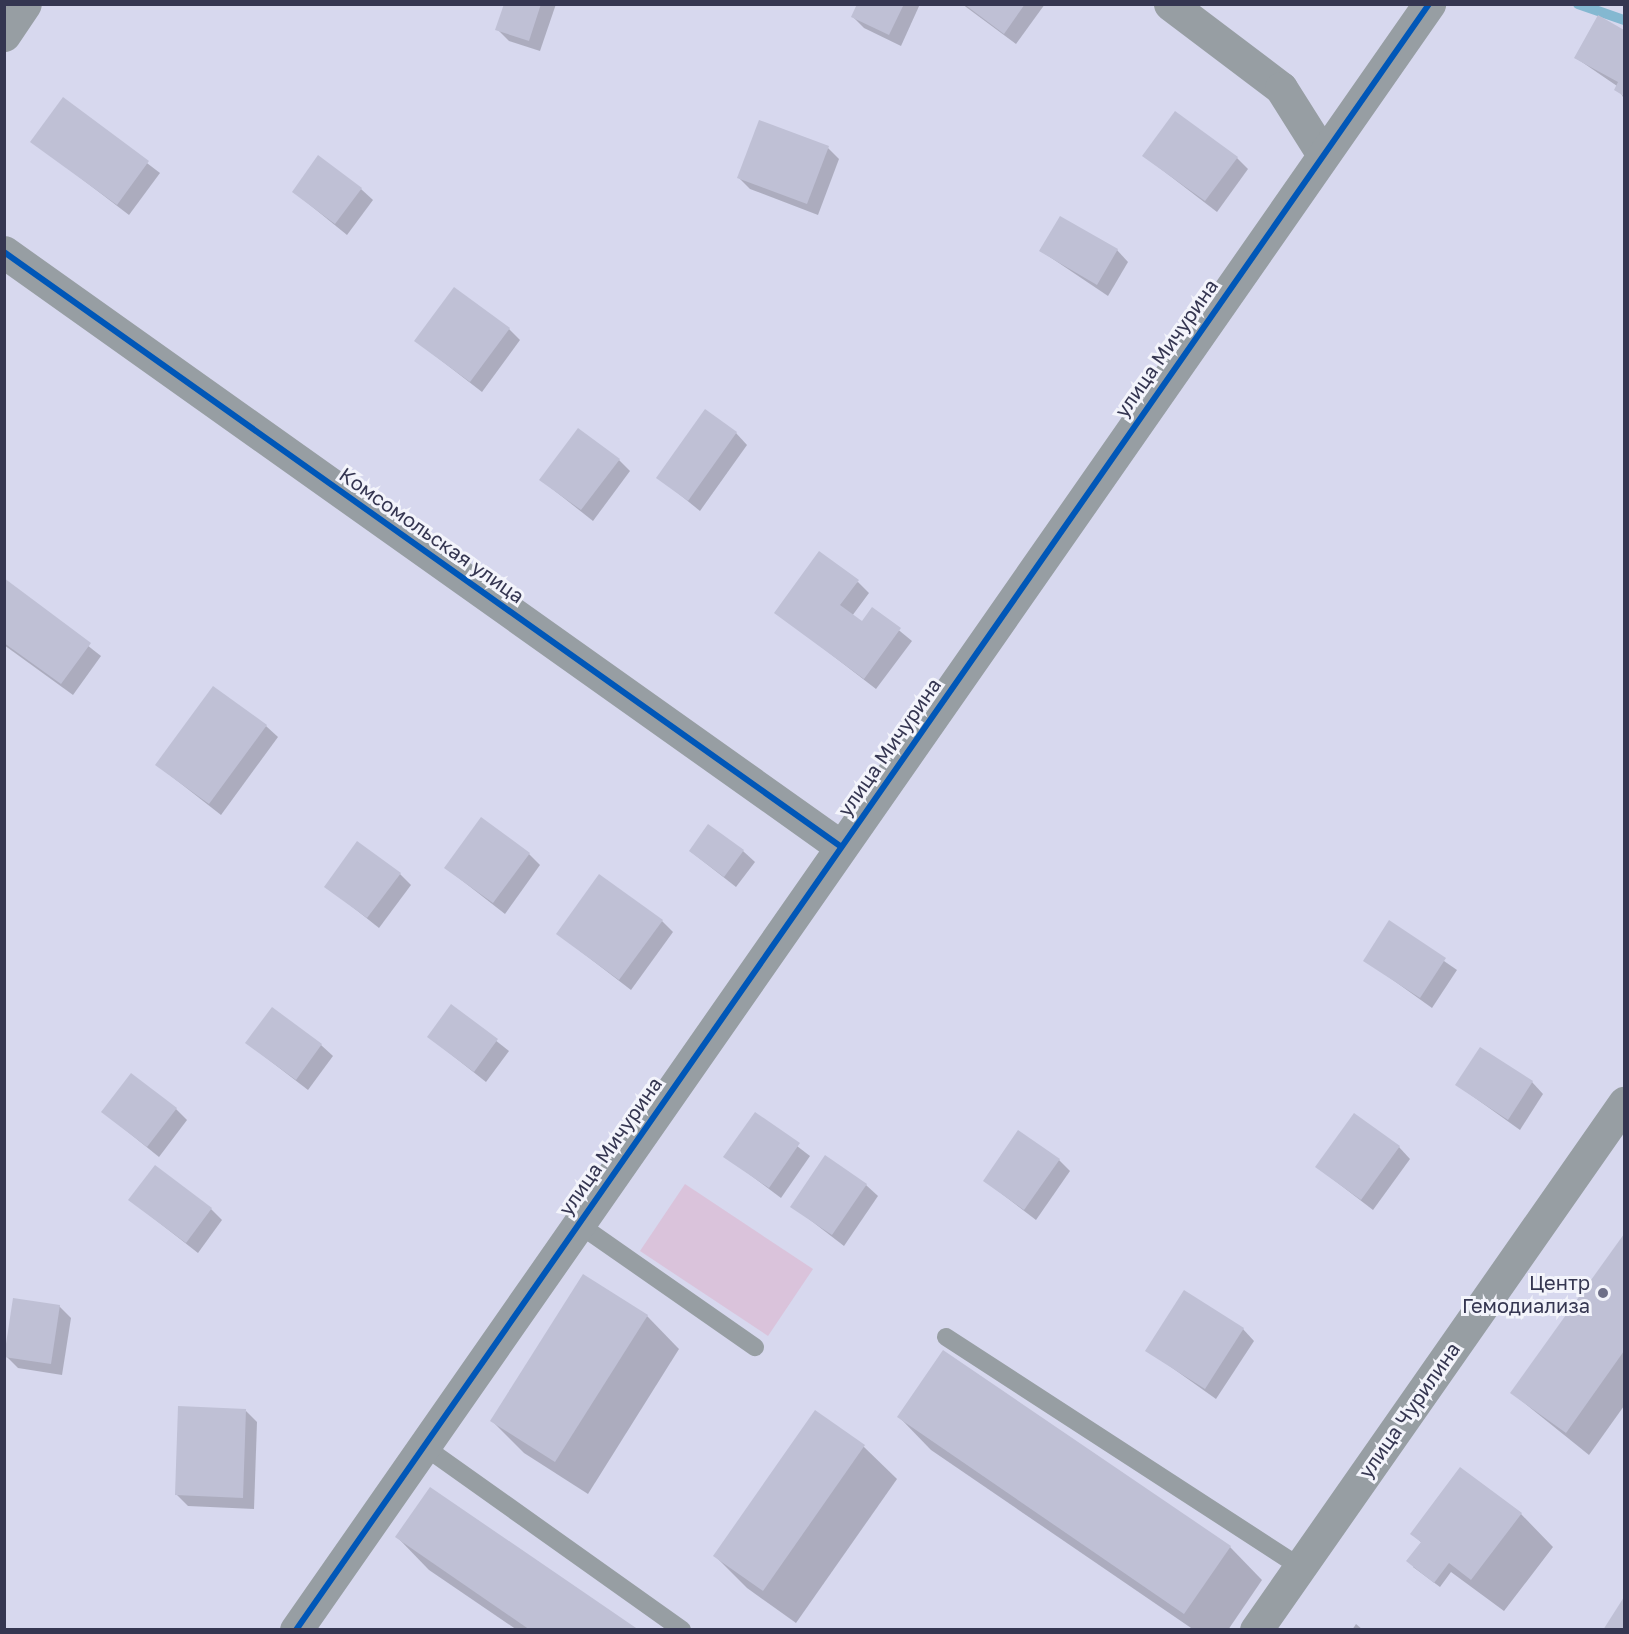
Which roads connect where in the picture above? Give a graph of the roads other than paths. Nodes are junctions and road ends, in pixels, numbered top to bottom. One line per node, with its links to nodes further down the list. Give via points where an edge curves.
1 (25, 4): 4 (street)
2 (1170, 4): 5 (street, via 1281,88)
3 (1429, 4): 5 (street, улица Мичурина)
4 (4, 34)
5 (1322, 153): 7 (street, улица Мичурина)
6 (4, 252): 7 (street, Комсомольская улица)
7 (840, 846): 9 (street, улица Мичурина)
8 (1624, 1103): 13 (street, улица Чурилина)
9 (577, 1223): 11 (lane); 12 (street, улица Мичурина)
10 (946, 1337): 13 (lane)
11 (756, 1347)
12 (422, 1445): 14 (street, улица Мичурина); 15 (lane)
13 (1299, 1566): 16 (street, улица Чурилина)
14 (296, 1629)
15 (682, 1629)
16 (1256, 1629)

